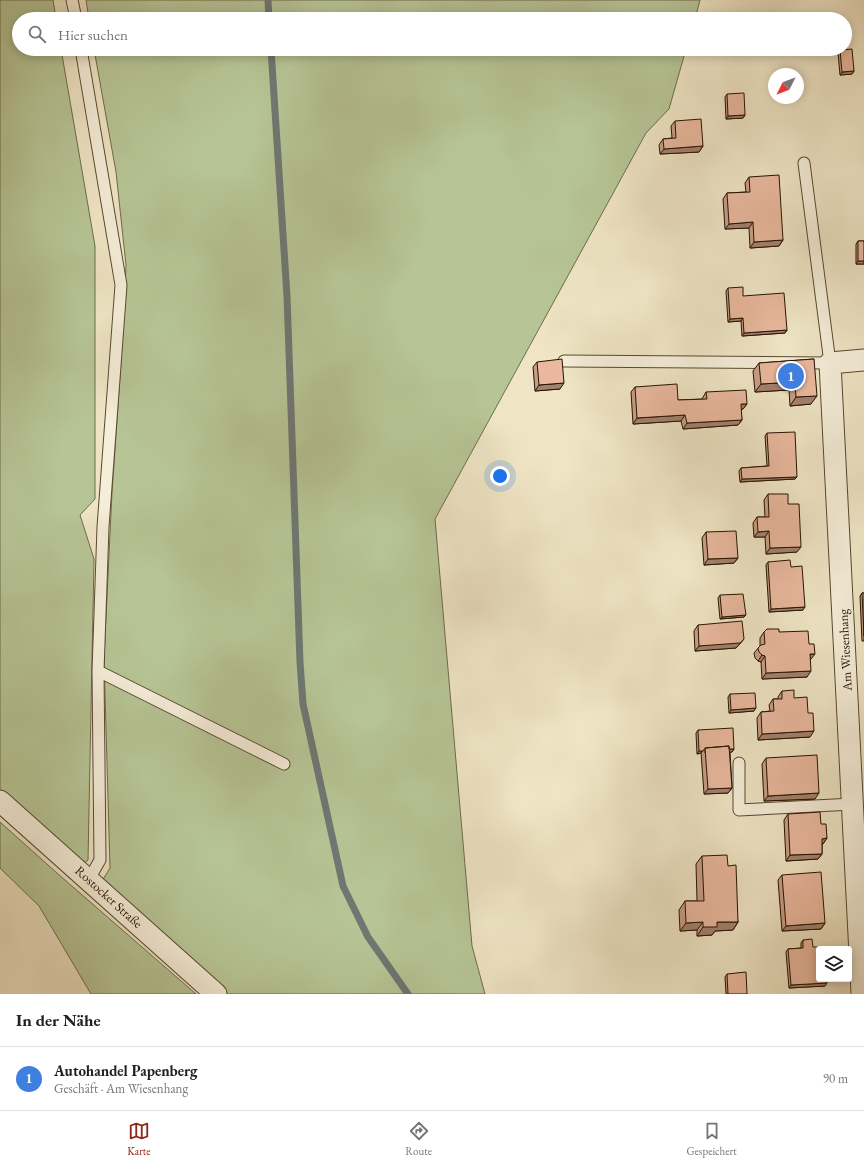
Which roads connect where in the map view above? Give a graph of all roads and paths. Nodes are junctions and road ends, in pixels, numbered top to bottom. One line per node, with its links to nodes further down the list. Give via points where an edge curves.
1 (72, 0): 2 (lane)
2 (75, 12)
3 (82, 56): 8 (lane, via 121,285 103,527)
4 (804, 163): 7 (lane)
5 (864, 360): 7 (street)
6 (564, 361): 7 (lane)
7 (830, 363): 12 (street, Am Wiesenhang)
8 (98, 671): 10 (lane); 13 (lane, via 100,860)
9 (739, 763): 12 (lane, via 739,810)
10 (284, 764)
11 (0, 801): 13 (street, Rostocker Straße)
12 (853, 804): 15 (street, Am Wiesenhang)
13 (89, 879): 14 (street, Rostocker Straße)
14 (216, 994)
15 (862, 994)

